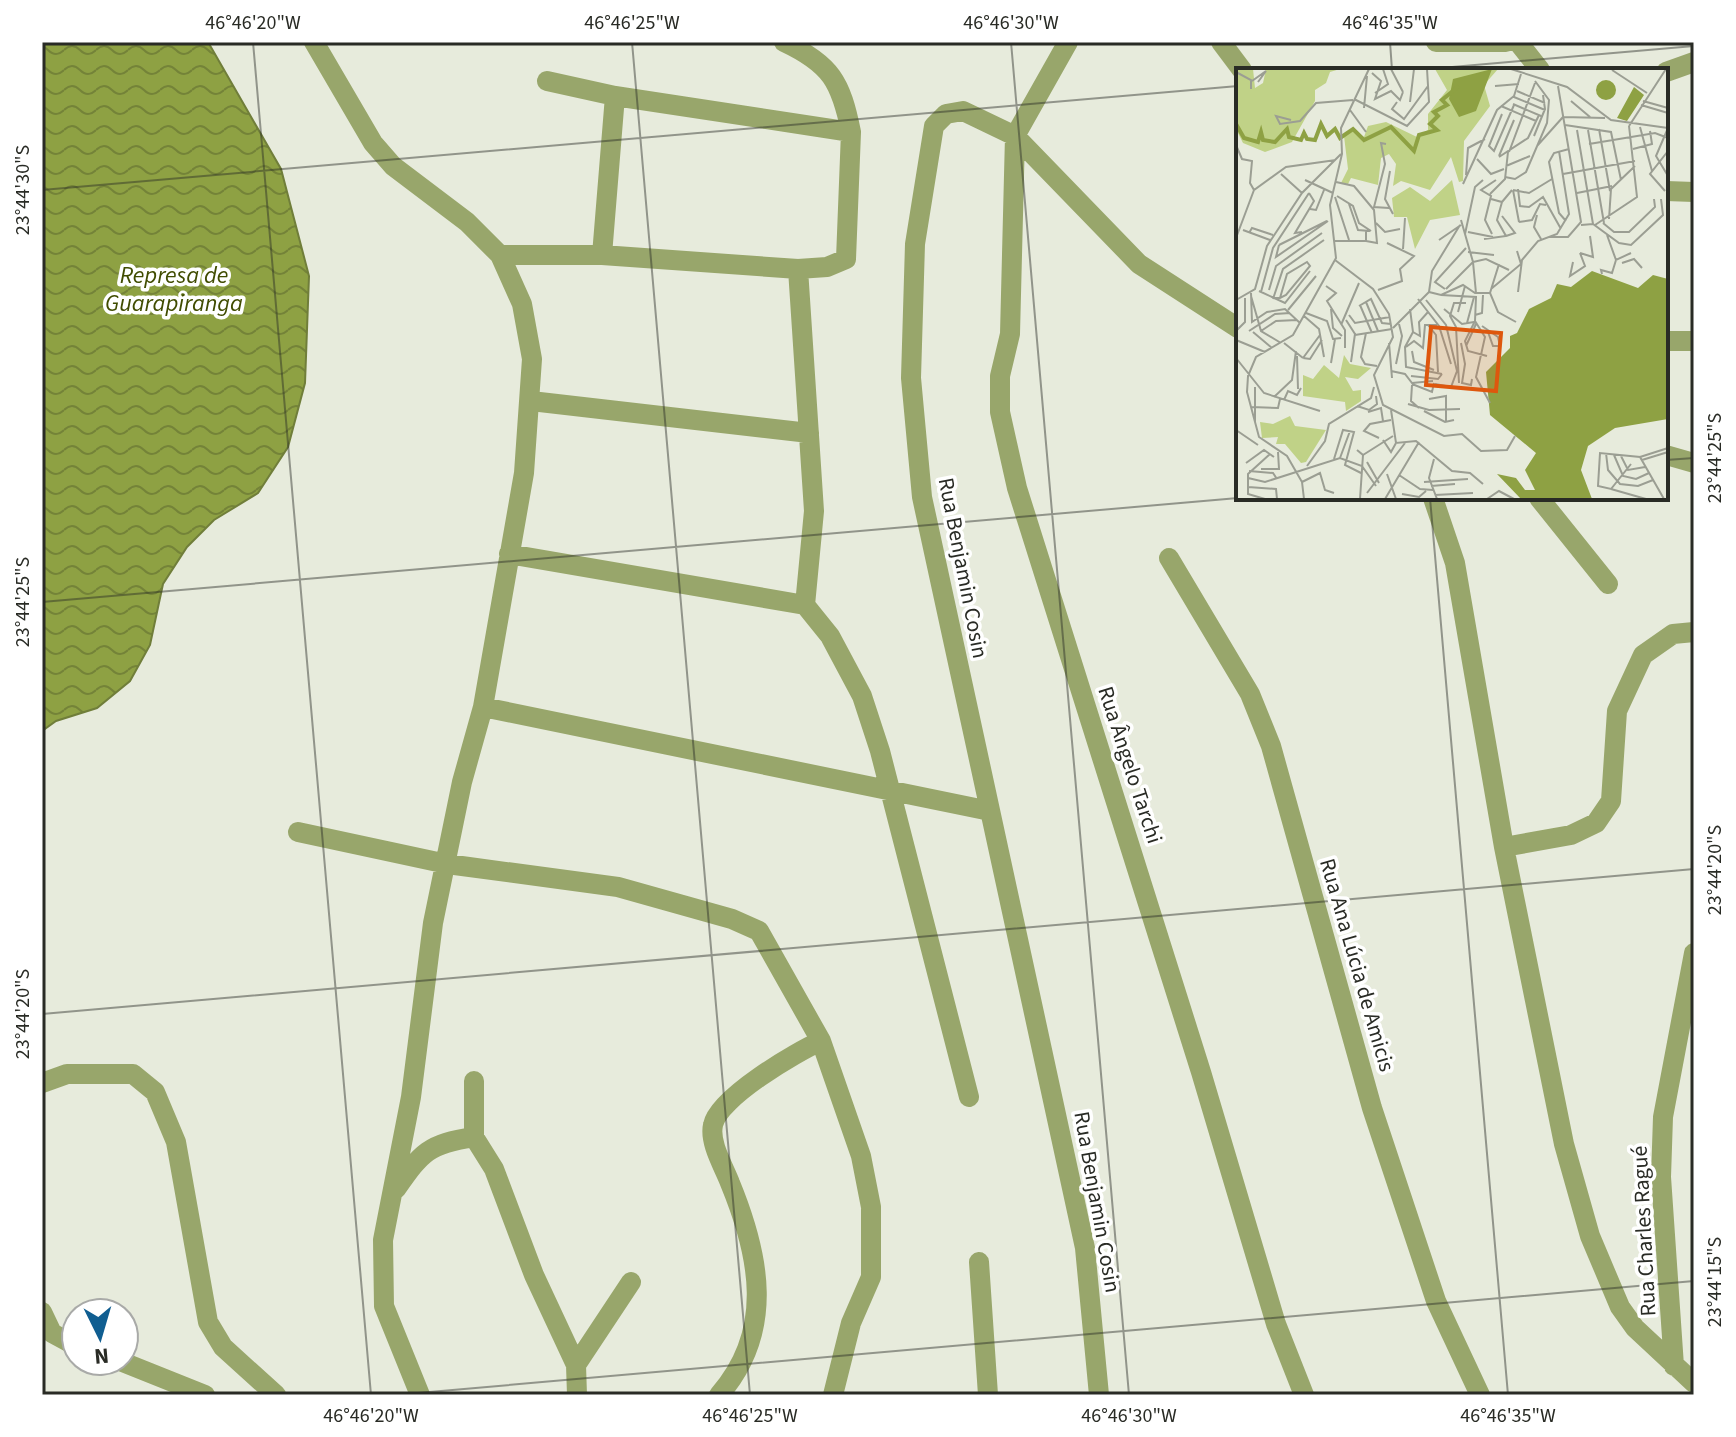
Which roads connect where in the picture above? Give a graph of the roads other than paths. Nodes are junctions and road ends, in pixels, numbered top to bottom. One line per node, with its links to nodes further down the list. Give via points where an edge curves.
1 (314, 42): 18 (street, via 373,143 393,166 467,222)
2 (784, 42): 14 (street, via 816,57 833,78)
3 (1068, 42): 15 (street)
4 (1221, 42): 9 (street)
5 (1436, 42): 6 (street)
6 (1506, 42)
7 (1518, 42): 10 (street)
8 (1694, 62): 11 (street)
9 (1240, 68)
10 (1538, 68)
11 (1668, 71)
12 (547, 81): 13 (street)
13 (615, 96): 14 (street); 19 (street)
14 (851, 132): 20 (street, via 846,259)
15 (1015, 136): 21 (street, Rua Benjamin Cosin, via 1139,264); 37 (street, Rua Benjamin Cosin, via 963,111 946,114 934,126 915,244 911,378 922,497); 64 (street, Rua Ângelo Tarchi, via 1010,334 1000,376 1000,412 1017,488 1276,1324)
16 (1668, 191): 17 (street)
17 (1694, 192)
18 (500, 255): 19 (street); 24 (street, via 529,333)
19 (602, 255): 20 (street)
20 (798, 269): 25 (street)
21 (1236, 327)
22 (1668, 341): 23 (street)
23 (1694, 341)
24 (531, 401): 25 (street); 30 (street)
25 (809, 433): 33 (street, via 814,511)
26 (1668, 456): 27 (street)
27 (1694, 463)
28 (1434, 500): 39 (street, via 1455,563)
29 (1541, 500): 32 (street)
30 (509, 554): 33 (street); 35 (street)
31 (1169, 558): 65 (street, Rua Ana Lúcia de Amicis, via 1250,694 1271,746 1372,1108 1436,1301)
32 (1608, 584)
33 (805, 605): 36 (street, via 830,636 862,696)
34 (1694, 632): 39 (street, via 1673,634 1643,655 1617,711 1611,801 1596,823 1571,835)
35 (483, 707): 36 (street); 40 (street)
36 (890, 790): 37 (street); 45 (street)
37 (990, 811): 63 (street, Rua Benjamin Cosin, via 1085,1248)
38 (298, 832): 40 (street)
39 (1504, 847): 53 (street, via 1564,1144 1590,1236 1620,1307)
40 (447, 864): 42 (street, via 618,887 759,931); 47 (street)
41 (1694, 953): 53 (street, Rua Charles Ragué, via 1663,1117 1661,1177)
42 (821, 1041): 60 (street, via 795,1053 719,1110 712,1126 741,1210 756,1280 749,1351); 61 (street, via 861,1156 874,1244 871,1277 851,1323)
43 (474, 1081): 46 (street)
44 (42, 1083): 57 (street, via 67,1074 133,1074 155,1092 179,1157 208,1322 223,1347)
45 (969, 1097)
46 (474, 1137): 47 (street, via 440,1142 417,1159); 52 (street, via 494,1169 534,1275)
47 (391, 1195): 58 (street, via 383,1240 384,1306)
48 (979, 1262): 62 (street)
49 (631, 1282): 52 (street)
50 (42, 1312): 51 (street, via 52,1333)
51 (60, 1337)
52 (576, 1365): 59 (street)
53 (1674, 1366): 55 (street)
54 (140, 1369): 56 (street)
55 (1694, 1383)
56 (205, 1395)
57 (276, 1395)
58 (420, 1395)
59 (577, 1395)
60 (719, 1395)
61 (833, 1395)
62 (988, 1395)
63 (1099, 1395)
64 (1304, 1395)
65 (1480, 1395)

